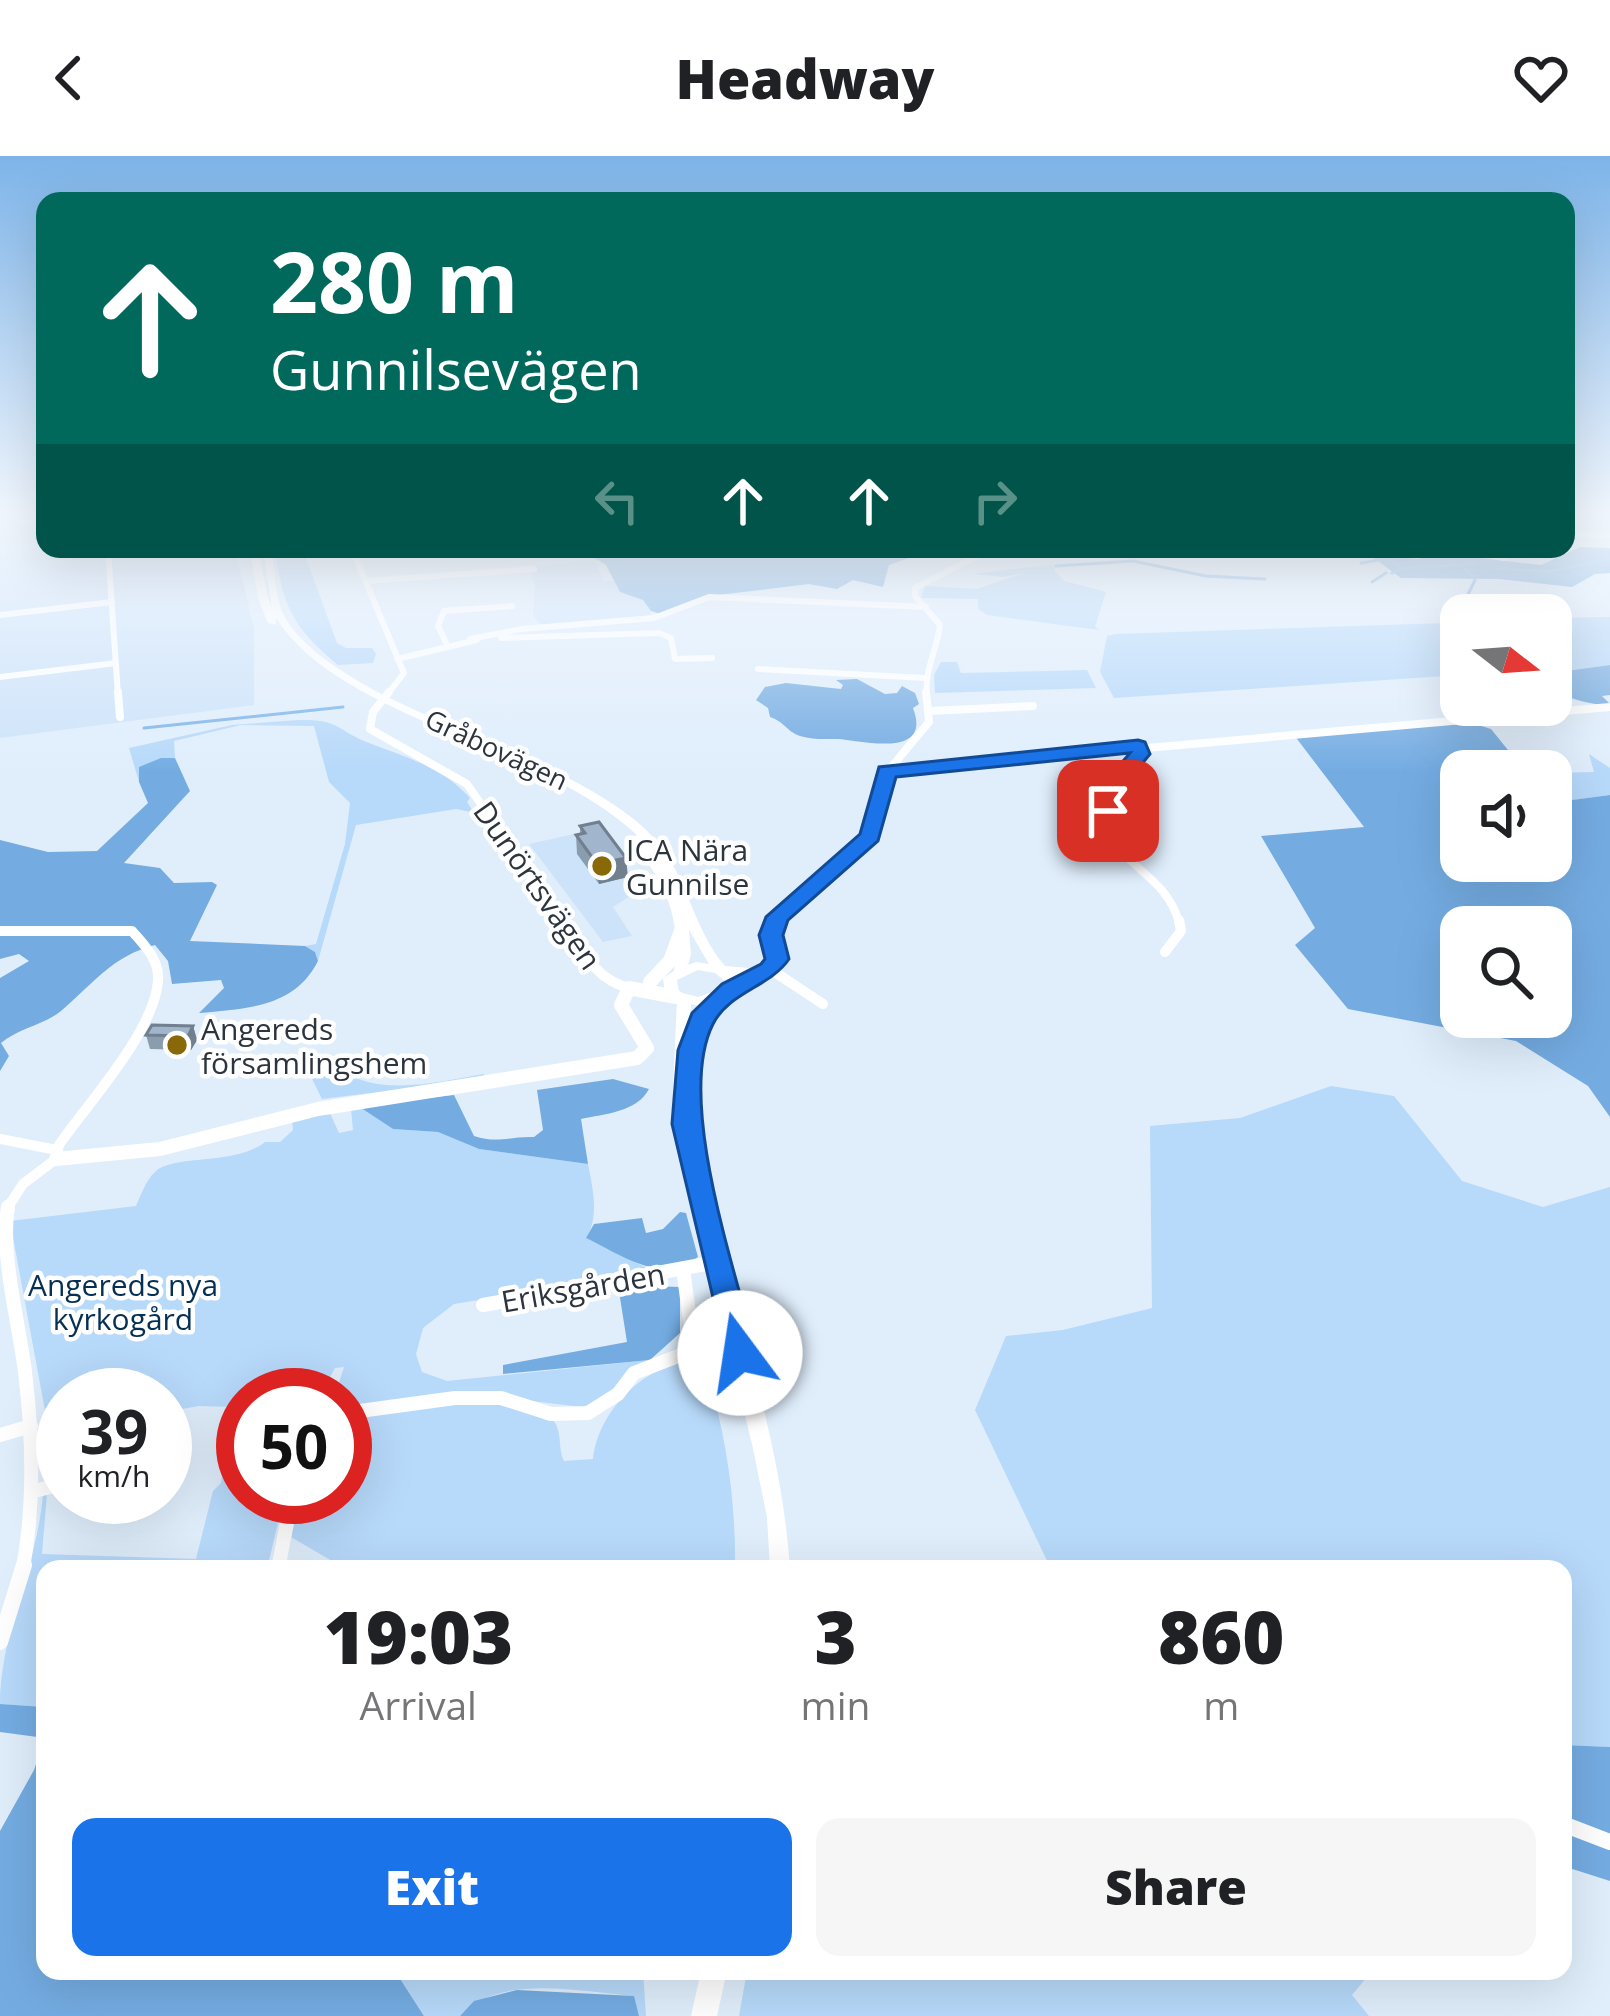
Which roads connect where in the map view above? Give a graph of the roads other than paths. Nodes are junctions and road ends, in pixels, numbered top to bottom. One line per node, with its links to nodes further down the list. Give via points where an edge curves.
1 (112, 598): 8 (street)
2 (264, 598): 27 (main road, Gråbovägen, via 300,655 344,685 545,777 614,820 663,873)
3 (274, 598): 29 (main road, Gråbovägen, via 283,623 324,664 561,777 650,838 677,874 700,940)
4 (373, 598): 14 (street)
5 (713, 598): 12 (street, via 663,616)
6 (752, 598): 10 (street)
7 (917, 598): 10 (street)
8 (112, 602): 11 (street); 16 (street)
9 (512, 605): 13 (street, via 444,611 438,626)
10 (926, 607): 19 (street, via 937,616 941,640)
11 (0, 615)
12 (470, 639): 13 (street); 15 (street, via 659,633 671,638 675,658)
13 (446, 643): 14 (street)
14 (398, 658): 33 (street, Dunörtsvägen, via 404,673 368,723 375,735 466,784 590,963 612,984)
15 (712, 658)
16 (116, 663): 18 (street); 23 (street)
17 (758, 669): 19 (street)
18 (0, 677)
19 (925, 679): 22 (street)
20 (1033, 706): 22 (street)
21 (1610, 707): 24 (street)
22 (930, 711): 25 (street)
23 (120, 717)
24 (1138, 746): 25 (street); 28 (street, via 1109,796 1109,826 1138,875 1175,908 1181,931)
25 (886, 771): 30 (street, via 870,836 772,926 777,959)
26 (0, 931): 39 (street, via 125,929 158,973 147,1009)
27 (681, 931): 31 (main road, Gråbovägen, via 686,948); 32 (street, via 670,961)
28 (1165, 952)
29 (722, 970): 30 (street); 31 (main road); 34 (main road, Gråbovägen, via 732,980)
30 (764, 972): 34 (street); 36 (street, via 787,974 804,997)
31 (675, 974): 32 (street, Dunörtsvägen); 35 (main road, Gråbovägen, via 669,990)
32 (650, 982): 33 (street, Dunörtsvägen)
33 (632, 988): 35 (street, Dunörtsvägen); 39 (street, via 621,1005 646,1048 637,1058 318,1109 160,1148)
34 (726, 993): 35 (main road); 37 (main road, via 696,1028)
35 (680, 999): 37 (main road)
36 (823, 1004)
37 (686, 1124): 40 (main road)
38 (0, 1139): 39 (street)
39 (56, 1154): 44 (street, via 20,1189 3,1225)
40 (717, 1262): 41 (street, Eriksgården); 49 (main road, via 762,1444)
41 (683, 1269): 42 (street, Eriksgården); 43 (street, Eriksgården, via 694,1350 634,1373 588,1413 551,1414 501,1399)
42 (484, 1305)
43 (372, 1410)
44 (31, 1426): 45 (street); 46 (street)
45 (0, 1435)
46 (34, 1491): 50 (street, via 23,1570)
47 (287, 1524): 48 (street)
48 (280, 1560)
49 (779, 1560)
50 (0, 1642)
51 (1572, 1827): 52 (street)
52 (1610, 1842)
53 (711, 1980): 54 (main road)
54 (704, 2016)

